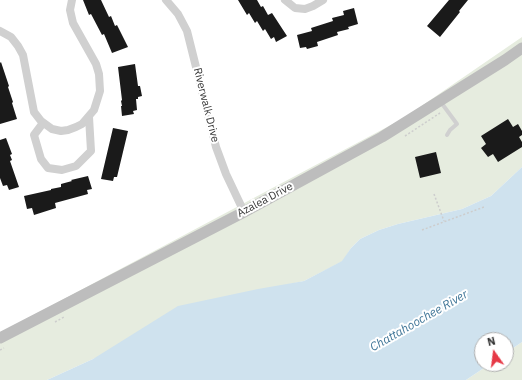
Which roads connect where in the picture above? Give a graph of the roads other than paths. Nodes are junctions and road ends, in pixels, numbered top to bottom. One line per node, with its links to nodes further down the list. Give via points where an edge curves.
1 (72, 0): 8 (street, via 70,10 73,23 99,74 100,92)
2 (166, 0): 11 (street, Riverwalk Drive, via 178,14 187,31 216,147)
3 (285, 0): 4 (street, via 295,8 305,9)
4 (324, 0)
5 (0, 31): 9 (street, via 11,37 23,55 34,112)
6 (522, 48): 7 (street, Azalea Drive)
7 (440, 101): 10 (lane, via 457,124); 11 (street, Azalea Drive)
8 (89, 117): 9 (street, via 82,124 68,130 52,129); 9 (street, via 91,151 76,166 62,170 48,168 41,159 34,135)
9 (43, 123)
10 (448, 134)
11 (244, 212): 12 (street, Azalea Drive)
12 (0, 338)

